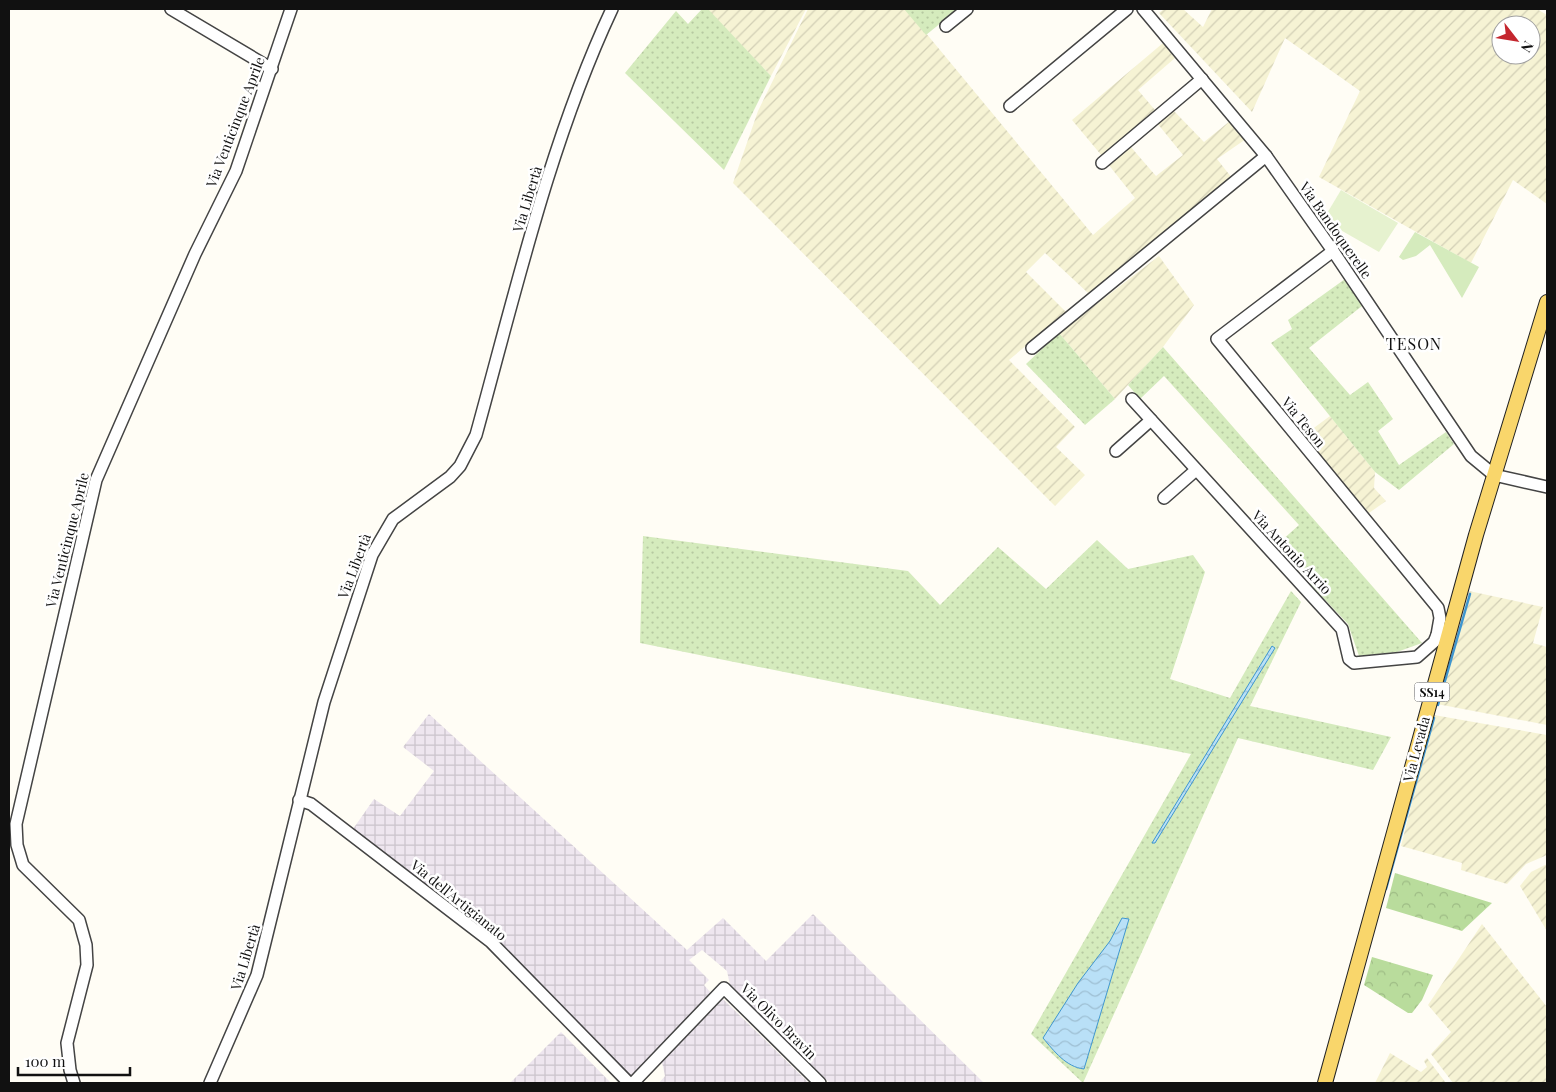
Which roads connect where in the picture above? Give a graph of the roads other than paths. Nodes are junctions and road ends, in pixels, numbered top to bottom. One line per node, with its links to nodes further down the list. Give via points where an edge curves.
1 (171, 9): 8 (street)
2 (291, 9): 8 (street, Via Venticinque Aprile)
3 (612, 9): 24 (street, Via Libertà, via 591,54 546,184 476,435 460,466 450,477 393,519 378,542 324,702)
4 (968, 9): 7 (street)
5 (1127, 9): 10 (street)
6 (1143, 9): 9 (street, Via Bandoquerelle)
7 (946, 26)
8 (272, 69): 25 (street, Via Venticinque Aprile, via 236,171 195,254 96,480 16,824 23,865 79,920 86,944 87,964 67,1043)
9 (1202, 79): 11 (street, Via Bandoquerelle); 12 (street)
10 (1010, 106)
11 (1266, 156): 13 (street, Via Bandoquerelle); 15 (street)
12 (1102, 163)
13 (1333, 251): 20 (street, Via Bandoquerelle, via 1461,444); 23 (street, Via Teson, via 1217,339 1438,608)
14 (1547, 302): 20 (main road, Via Levada / SS14)
15 (1032, 348)
16 (1132, 399): 17 (street, Via Antonio Arrio)
17 (1150, 420): 18 (street); 19 (street, Via Antonio Arrio)
18 (1116, 451)
19 (1196, 470): 22 (street); 23 (street, Via Antonio Arrio, via 1342,629 1349,659 1354,663 1417,657)
20 (1494, 476): 21 (street); 23 (main road, Via Levada / SS14)
21 (1547, 487)
22 (1164, 498)
23 (1442, 637): 29 (main road, Via Levada / SS14)
24 (299, 800): 26 (street, Via Libertà, via 257,975); 27 (street, Via dell'Artigianato, via 311,804 491,942)
25 (74, 1083)
26 (210, 1083)
27 (631, 1083): 28 (street, Via Olivo Bravin, via 724,988)
28 (820, 1083)
29 (1325, 1083)

